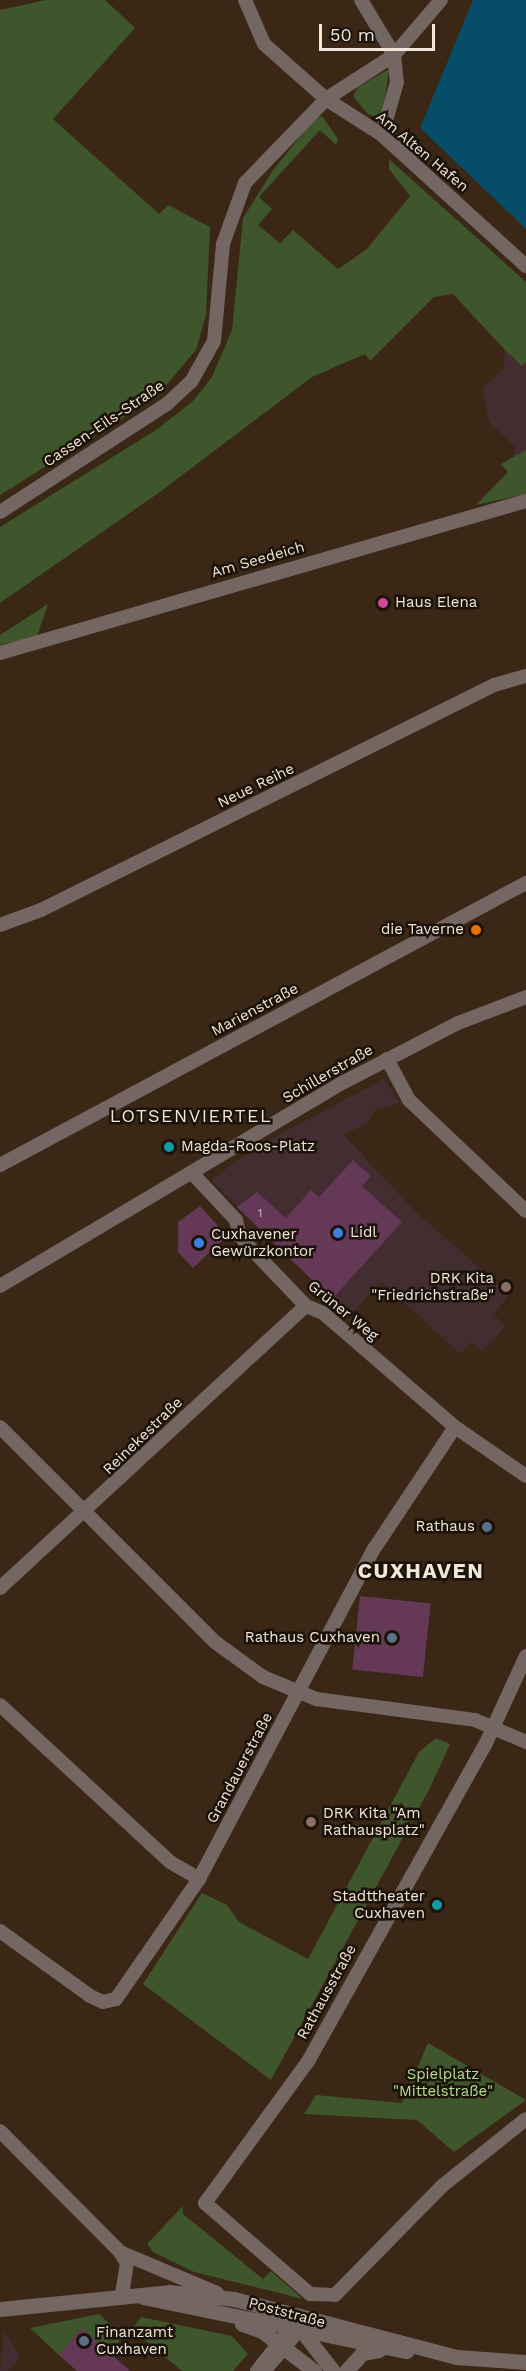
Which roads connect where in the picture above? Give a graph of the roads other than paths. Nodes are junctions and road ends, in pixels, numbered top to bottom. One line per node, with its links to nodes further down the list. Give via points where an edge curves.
1 (245, 0): 5 (street, Am Alten Hafen, via 264,44)
2 (361, 0): 4 (street)
3 (441, 0): 4 (street)
4 (394, 56): 5 (street); 6 (street, via 397,82)
5 (326, 99): 6 (street, Am Alten Hafen); 9 (street, Cassen-Eils-Straße, via 260,166 236,201 223,244 214,341 191,382 167,404)
6 (382, 135): 7 (street, Am Alten Hafen)
7 (526, 266)
8 (526, 501): 10 (street, Am Seedeich)
9 (0, 512)
10 (0, 653)
11 (526, 676): 13 (street, Neue Reihe, via 494,685 41,910)
12 (526, 883): 16 (street, Marienstraße)
13 (0, 925)
14 (526, 997): 15 (street, Schillerstraße)
15 (387, 1059): 17 (street, Schillerstraße); 18 (street, via 409,1100)
16 (0, 1165)
17 (192, 1173): 19 (street, Schillerstraße); 20 (street, Grüner Weg, via 236,1220 240,1237)
18 (526, 1211)
19 (0, 1286)
20 (306, 1306): 22 (street, Grüner Weg, via 323,1313); 24 (street, Reinekestraße)
21 (0, 1427): 24 (street)
22 (455, 1427): 23 (street, Grüner Weg); 27 (street, Grandauerstraße, via 391,1520)
23 (526, 1476)
24 (85, 1514): 25 (street, Reinekestraße); 27 (street, via 215,1642 263,1677)
25 (0, 1588)
26 (526, 1656): 29 (street, Rathausstraße)
27 (298, 1693): 29 (street); 31 (street, Grandauerstraße)
28 (0, 1705): 31 (street, via 170,1862)
29 (493, 1726): 30 (street); 33 (street, Rathausstraße, via 288,2096 205,2203 310,2294 325,2298 345,2290 393,2232)
30 (526, 1742)
31 (199, 1879): 32 (street, Grandauerstraße, via 116,1999 103,2002 90,1996)
32 (0, 1930)
33 (523, 2124)
34 (0, 2131): 35 (street)
35 (120, 2252): 36 (street, via 127,2263); 37 (street, via 157,2272)
36 (128, 2294): 37 (street, Poststraße); 38 (street, Poststraße); 39 (street, Poststraße)
37 (234, 2299): 40 (street, Poststraße)
38 (170, 2306): 40 (street, Poststraße); 41 (street, via 243,2324)
39 (0, 2309)
40 (299, 2325): 41 (street); 42 (street, Poststraße); 43 (street, Poststraße); 48 (street)
41 (281, 2346): 45 (street); 46 (street); 47 (street)
42 (392, 2350): 43 (street, Poststraße); 49 (street, via 362,2353)
43 (437, 2351): 44 (street, Poststraße)
44 (526, 2362)
45 (257, 2371)
46 (264, 2371)
47 (314, 2371)
48 (333, 2371)
49 (346, 2371)

